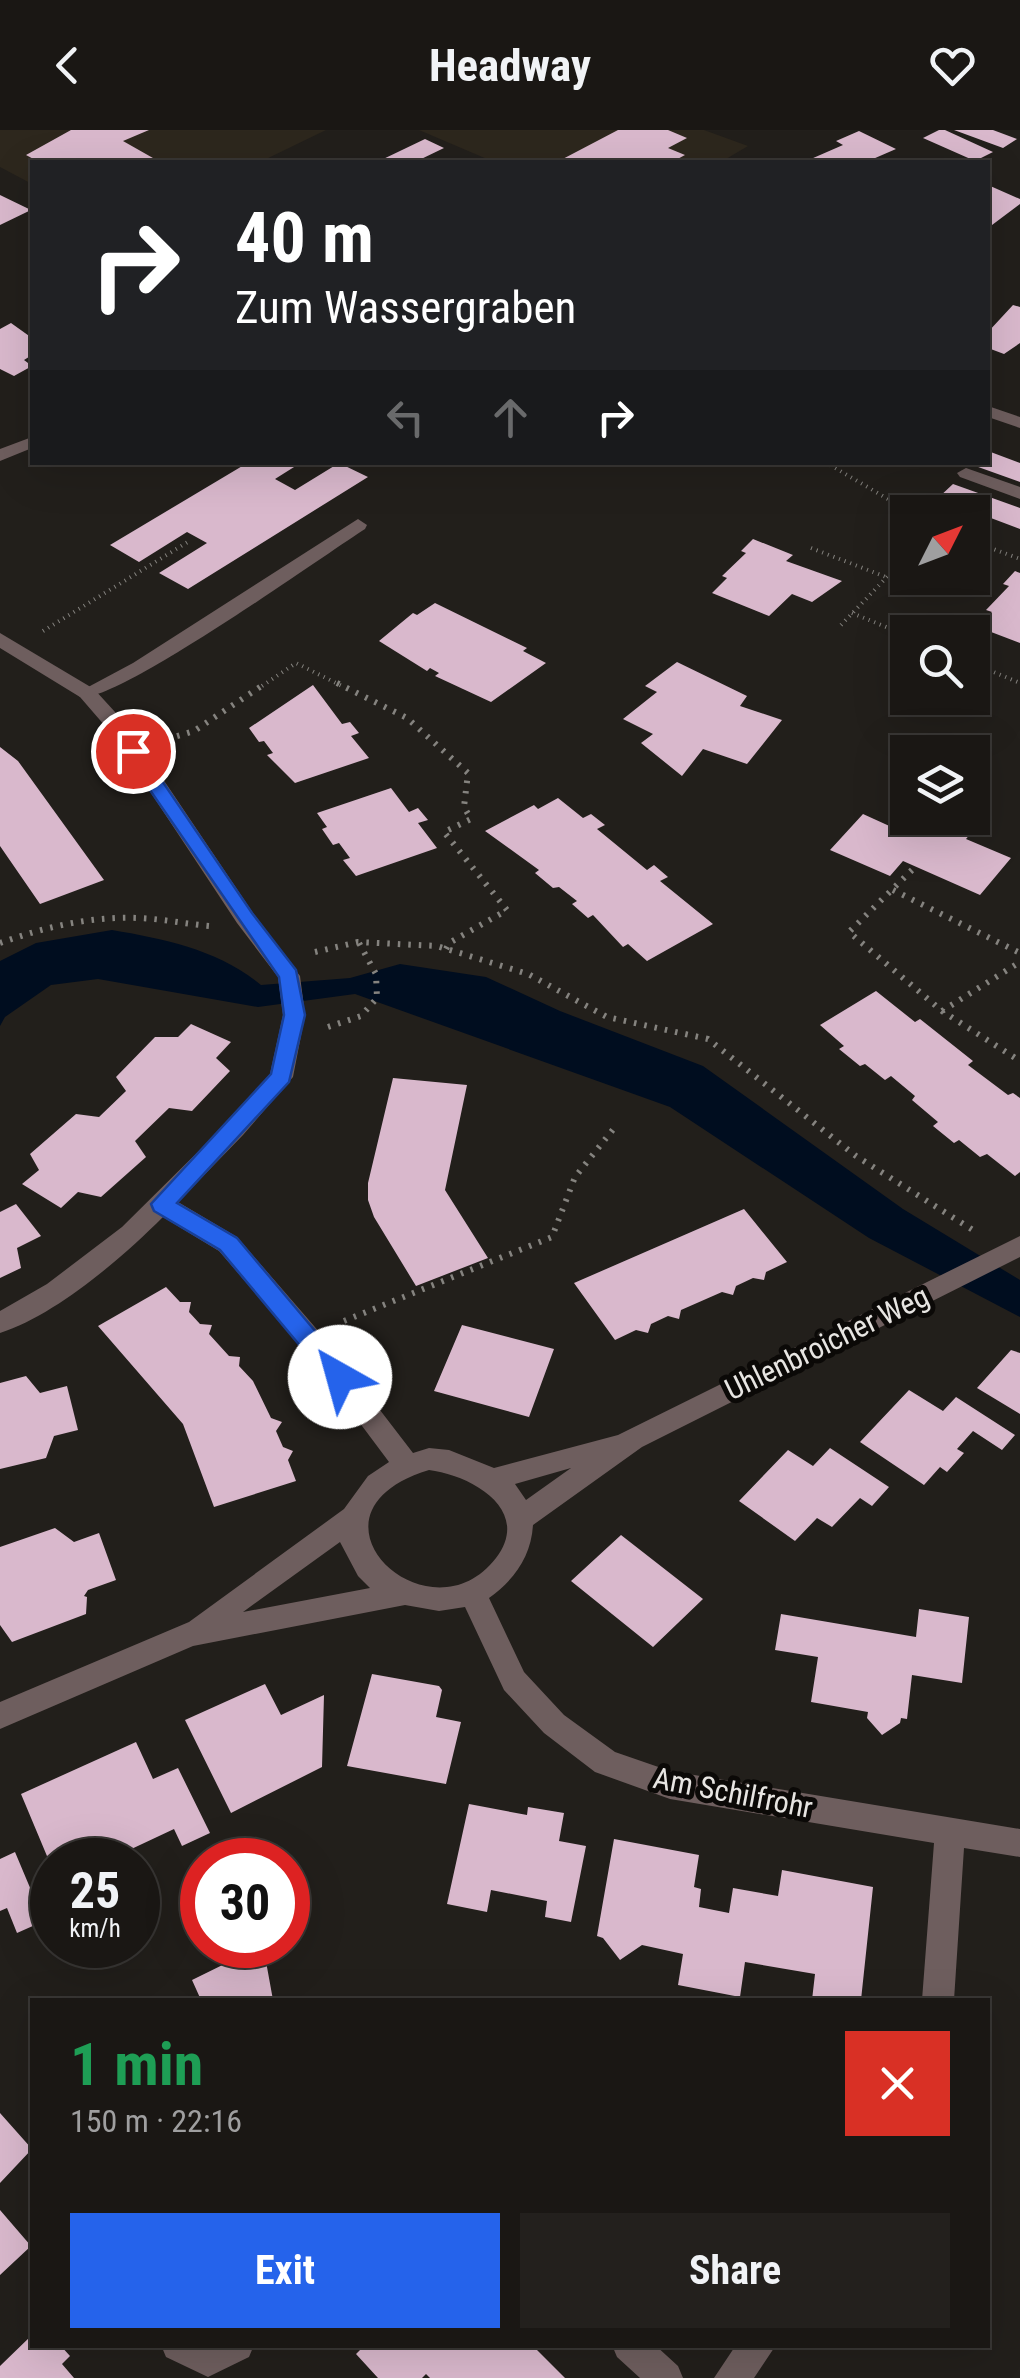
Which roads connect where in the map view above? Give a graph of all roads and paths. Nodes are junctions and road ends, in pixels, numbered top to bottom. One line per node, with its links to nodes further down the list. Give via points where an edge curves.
1 (990, 412): 2 (street)
2 (1020, 422)
3 (30, 443): 4 (street)
4 (0, 456)
5 (830, 465): 8 (path)
6 (966, 473): 7 (street)
7 (1020, 493)
8 (890, 500)
9 (358, 525): 22 (street)
10 (192, 540): 19 (path)
11 (811, 548): 15 (path)
12 (990, 548): 13 (path)
13 (1020, 559)
14 (890, 573): 15 (path)
15 (886, 577): 16 (path)
16 (852, 613): 17 (path); 18 (path)
17 (840, 626)
18 (890, 629)
19 (7, 644): 22 (street)
20 (990, 670): 21 (path)
21 (1020, 682)
22 (87, 693): 23 (street)
23 (133, 751): 26 (street); 29 (path, via 194,731 296,663 407,718 468,772 464,807 471,819 444,832 507,910)
24 (912, 870): 25 (path)
25 (893, 890): 30 (path); 33 (path, via 849,932)
26 (245, 918): 27 (path, via 209,926 83,920); 32 (street)
27 (0, 942)
28 (358, 942): 29 (path); 32 (path); 34 (path, via 379,978 375,1006 346,1024)
29 (446, 949): 38 (path, via 528,974 607,1017 708,1038 856,1156)
30 (1020, 952)
31 (1020, 962): 33 (path)
32 (284, 969): 34 (street)
33 (942, 1010): 35 (path)
34 (294, 1024): 37 (street, via 281,1077)
35 (1020, 1061)
36 (615, 1127): 40 (path, via 580,1168 552,1237)
37 (162, 1204): 39 (street, via 56,1291); 40 (street, via 228,1244)
38 (1015, 1250): 41 (street, Uhlenbroicher Weg)
39 (0, 1323)
40 (308, 1336): 42 (street)
41 (634, 1439): 43 (street, Uhlenbroicher Weg); 45 (street, Uhlenbroicher Weg)
42 (406, 1464): 43 (street, via 453,1460); 44 (street, via 382,1476)
43 (494, 1478): 45 (street)
44 (356, 1516): 47 (street, via 354,1540 362,1562); 48 (street)
45 (518, 1521): 46 (street, via 508,1562)
46 (472, 1592): 47 (street, via 449,1599); 50 (street, Am Schilfrohr, via 514,1681 554,1724 605,1762 670,1785)
47 (402, 1594): 48 (street)
48 (190, 1634): 49 (street)
49 (0, 1716)
50 (950, 1832): 51 (street, Am Schilfrohr); 52 (street)
51 (1020, 1842)
52 (938, 1998)
53 (184, 2348): 54 (street, via 208,2360)
54 (231, 2348)
55 (632, 2348): 57 (street)
56 (756, 2348): 58 (street)
57 (666, 2378)
58 (731, 2378)

